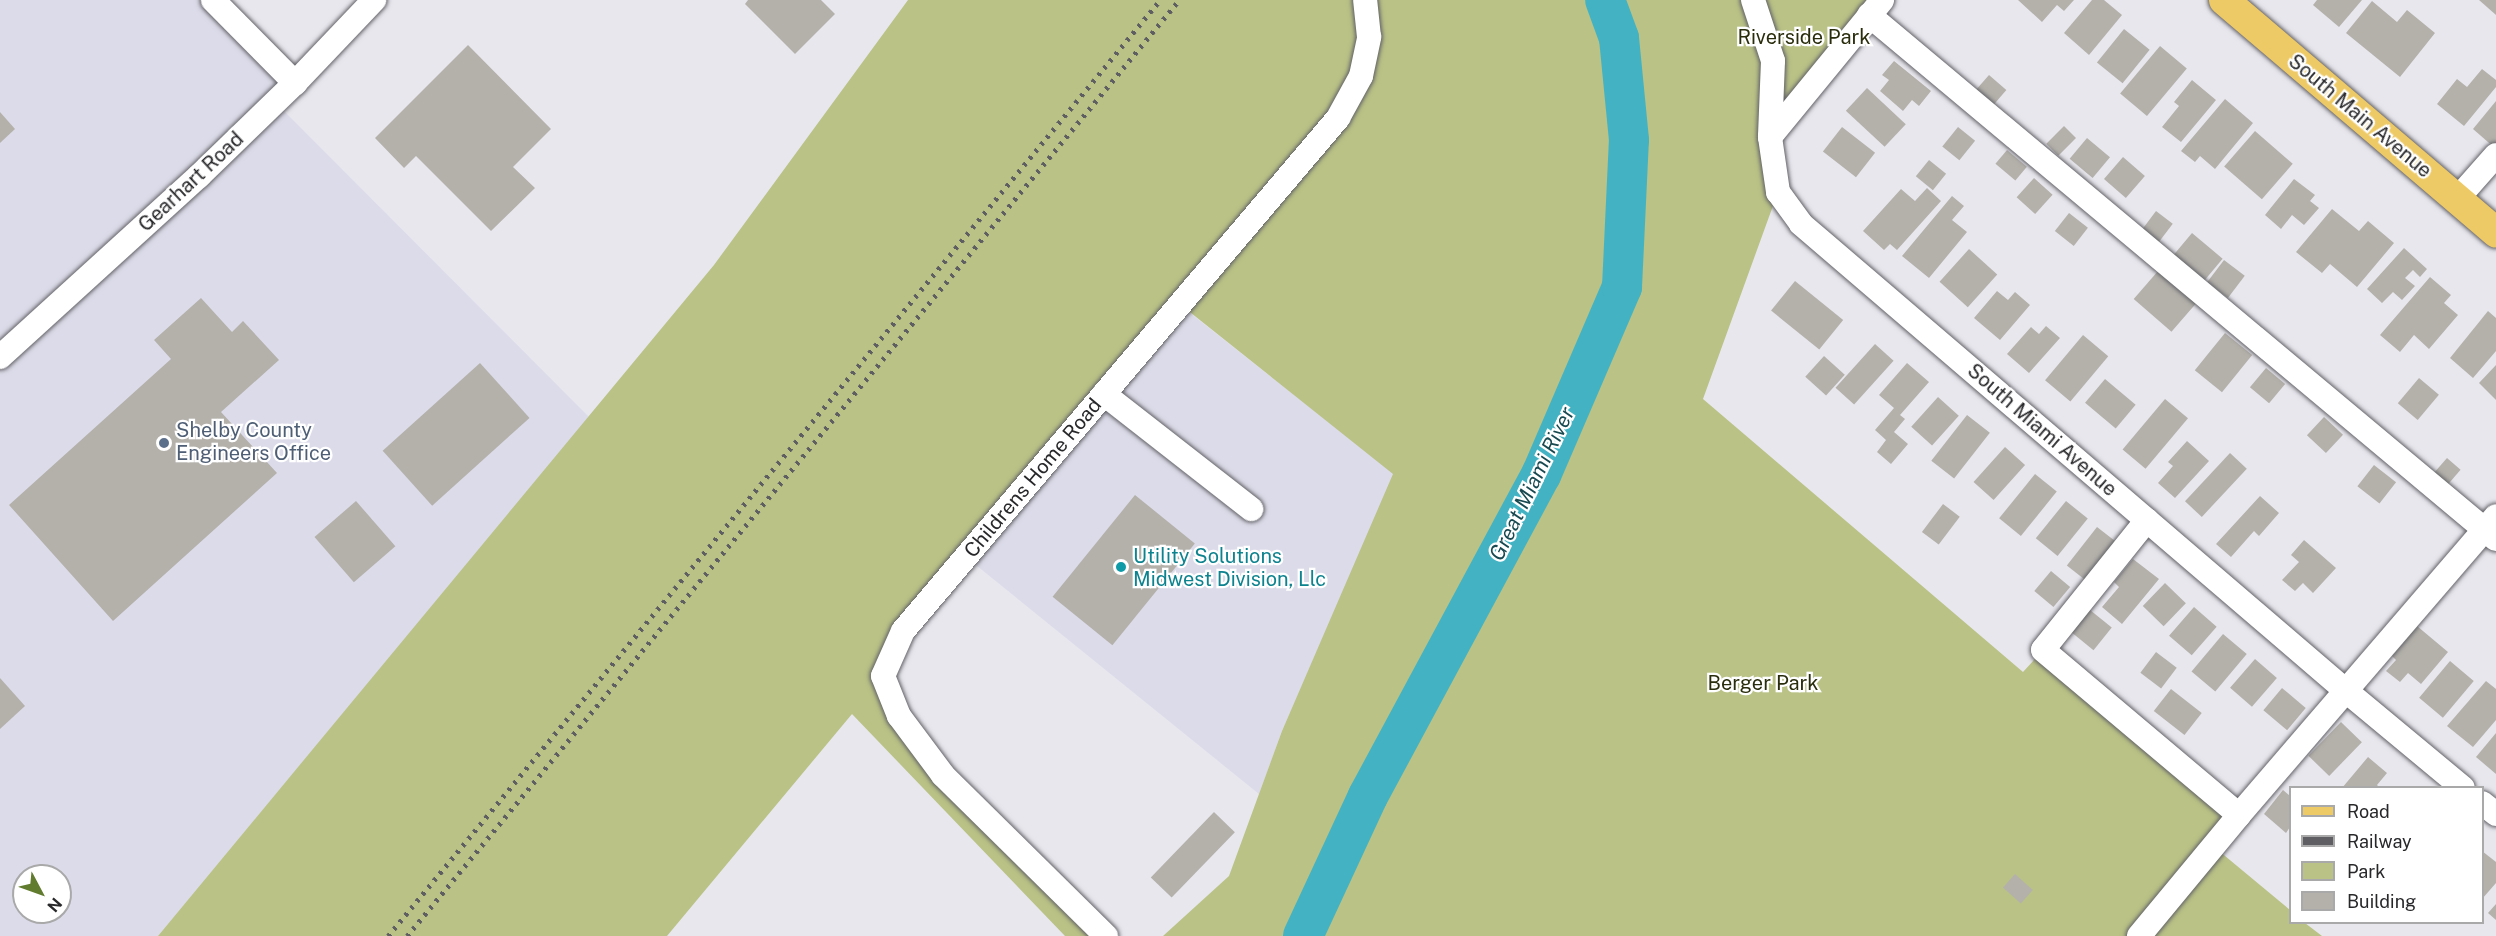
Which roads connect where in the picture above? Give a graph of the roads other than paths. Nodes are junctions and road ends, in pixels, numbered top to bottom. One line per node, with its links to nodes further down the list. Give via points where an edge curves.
1 (213, 0): 7 (street)
2 (374, 0): 7 (street, Gearhart Road)
3 (1365, 0): 13 (street, Childrens Home Road, via 1369,37 1360,76 1338,118)
4 (1753, 0): 8 (street, South Miami Avenue, via 1773,61)
5 (2224, 0): 10 (main road, South Main Avenue)
6 (1875, 8): 8 (street); 16 (street)
7 (296, 83): 12 (street, Gearhart Road)
8 (1770, 136): 15 (street, South Miami Avenue, via 1778,192 1801,224)
9 (2496, 155): 10 (street)
10 (2458, 198): 11 (main road, South Main Avenue)
11 (2496, 231)
12 (0, 357)
13 (1104, 394): 14 (street); 22 (street, Childrens Home Road, via 903,631 883,676 898,716 943,775)
14 (1251, 509)
15 (2147, 520): 17 (street, South Miami Avenue); 20 (street, via 2043,650)
16 (2492, 528): 17 (street)
17 (2345, 690): 18 (street, South Miami Avenue); 20 (street)
18 (2461, 786)
19 (2484, 805): 21 (street)
20 (2239, 814): 23 (street)
21 (2496, 814)
22 (1106, 936)
23 (2139, 936)

